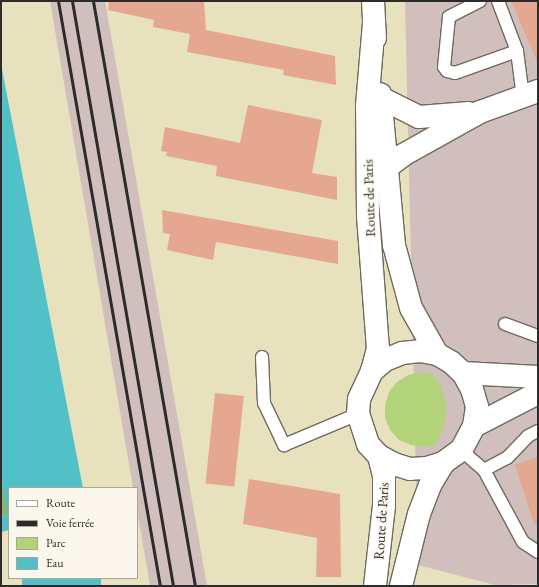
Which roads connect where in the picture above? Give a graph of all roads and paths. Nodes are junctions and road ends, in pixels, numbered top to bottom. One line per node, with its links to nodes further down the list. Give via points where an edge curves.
1 (373, 1): 4 (main road, Route de Paris)
2 (480, 1): 5 (lane, via 449,18 444,67 447,71 455,73)
3 (498, 1): 5 (lane)
4 (374, 23): 7 (main road, Route de Paris); 14 (main road, Route de Paris, via 367,106 368,215 378,349)
5 (517, 50): 6 (lane)
6 (531, 94): 8 (main road)
7 (381, 98): 8 (main road, via 419,117); 9 (main road, Route de Paris)
8 (480, 112): 9 (main road, via 410,151)
9 (386, 168): 12 (main road, Route de Paris, via 398,259 411,308)
10 (505, 324): 11 (lane)
11 (538, 336)
12 (437, 354): 14 (main road, Route de Paris, via 420,350 402,353 385,360); 15 (main road, Route de Paris, via 452,362)
13 (262, 357): 18 (lane, via 264,403 284,445)
14 (372, 371): 18 (main road, Route de Paris, via 363,384)
15 (463, 373): 16 (main road); 19 (main road, Route de Paris, via 472,389 477,407)
16 (538, 377)
17 (538, 393): 19 (main road)
18 (358, 414): 22 (main road, Route de Paris, via 368,444)
19 (474, 426): 21 (main road, Route de Paris)
20 (538, 431): 24 (lane, via 528,436 507,458)
21 (461, 450): 23 (main road, Route de Paris); 24 (lane)
22 (379, 456): 23 (main road, Route de Paris, via 410,469 427,468); 26 (main road, Route de Paris, via 384,476 384,506)
23 (443, 463): 27 (main road, Route de Paris, via 430,485 419,514)
24 (484, 470): 25 (lane, via 524,542)
25 (538, 552)
26 (375, 586)
27 (401, 586)

